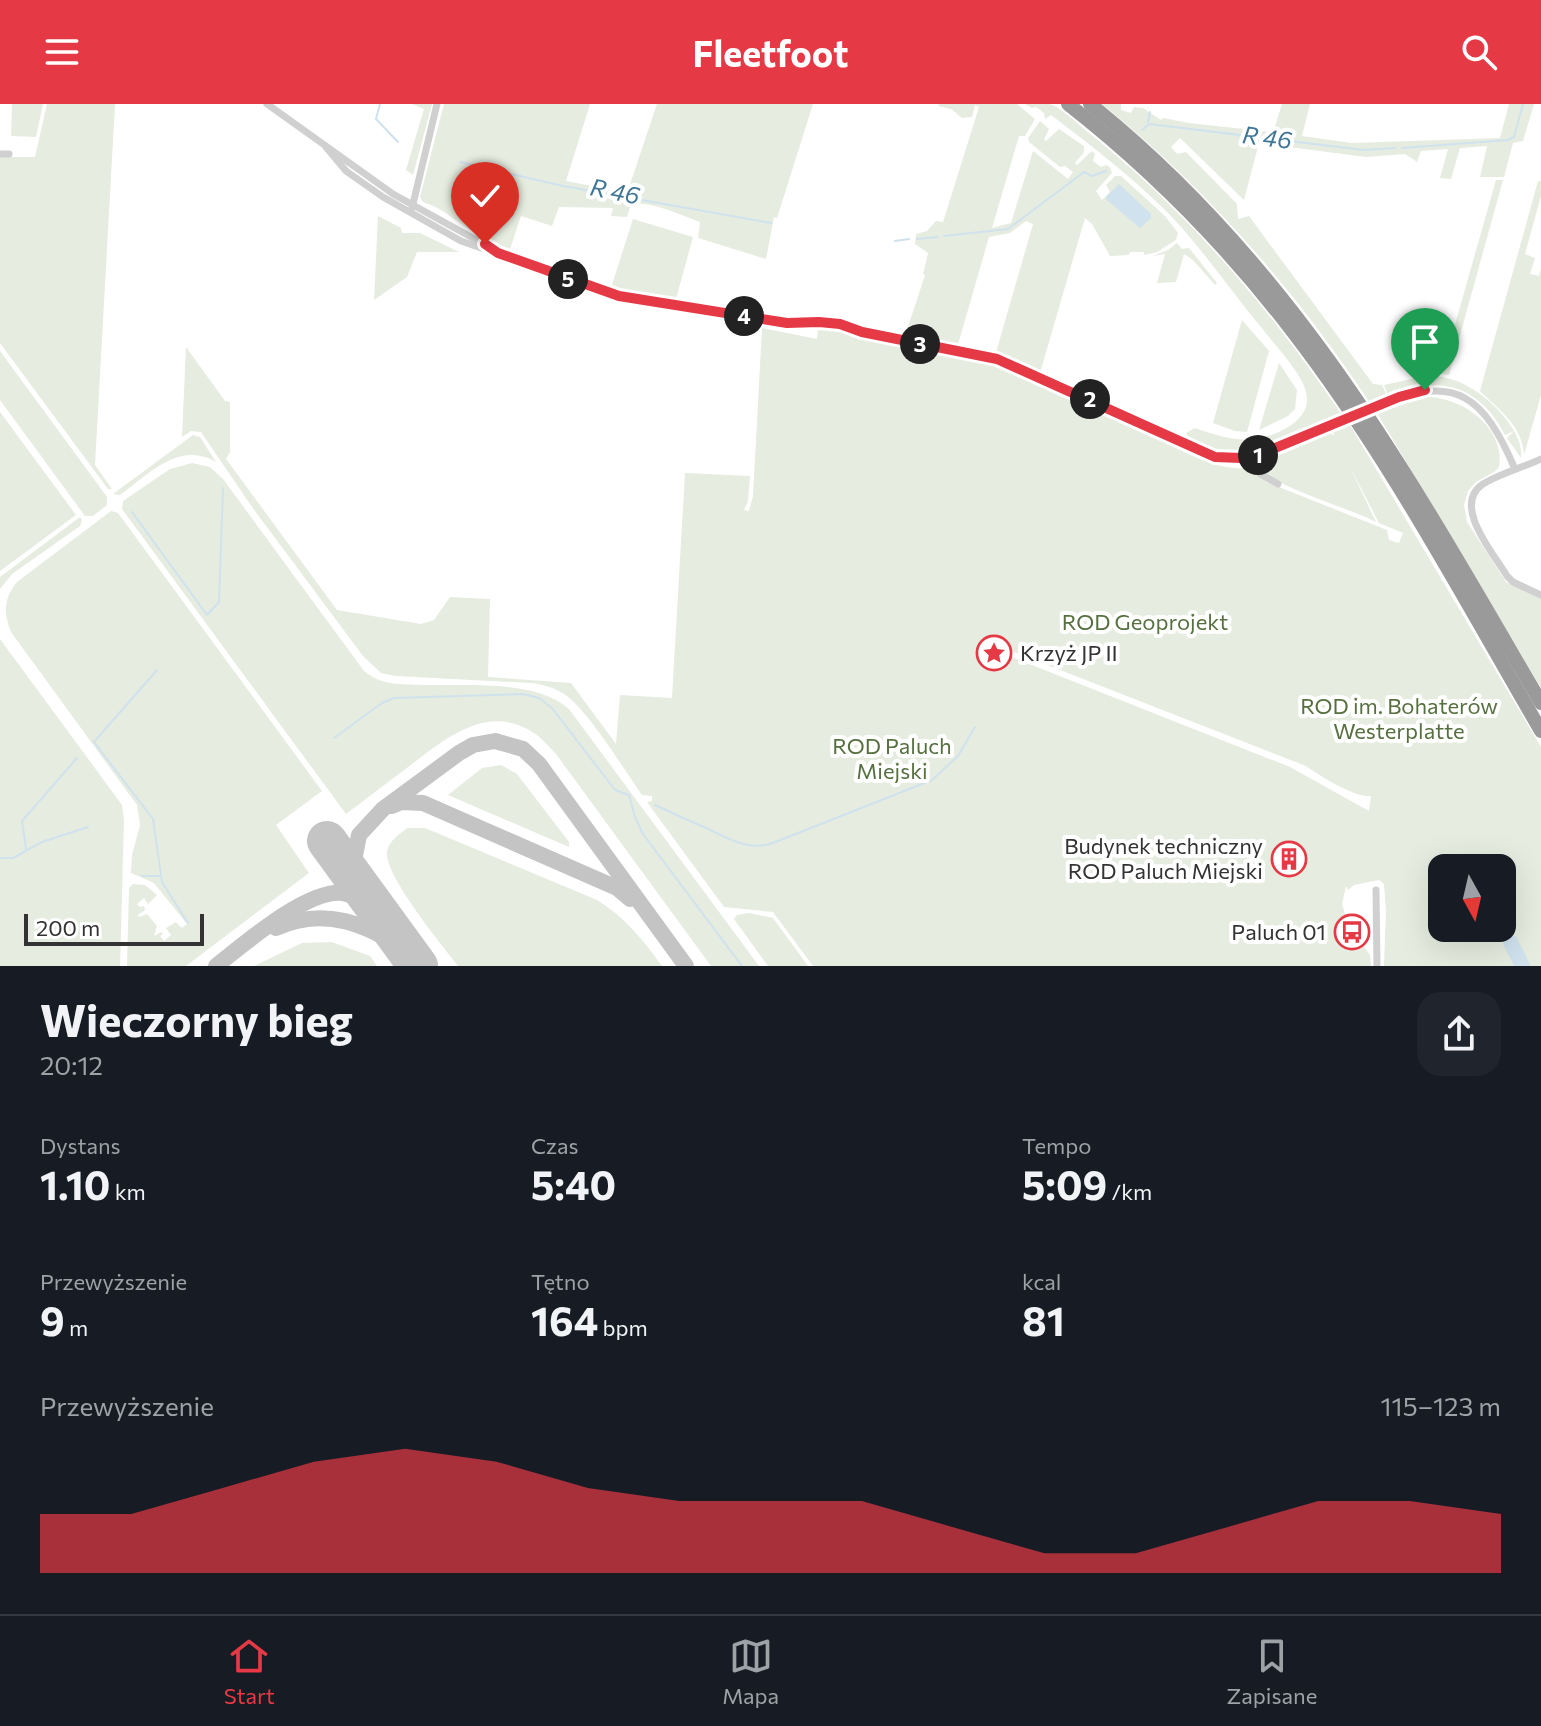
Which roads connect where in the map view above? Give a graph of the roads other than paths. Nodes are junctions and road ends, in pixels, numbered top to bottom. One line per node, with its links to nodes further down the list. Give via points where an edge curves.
1 (267, 104): 5 (street)
2 (437, 104): 8 (street)
3 (1068, 104): 19 (highway, via 1168,191 1290,328 1381,460)
4 (1090, 104): 18 (highway, via 1210,215 1307,328 1394,454)
5 (326, 147): 8 (street); 9 (street, via 346,171)
6 (0, 154): 7 (street)
7 (9, 154)
8 (412, 205): 9 (street); 10 (street)
9 (411, 215): 10 (street)
10 (498, 253): 12 (street, via 619,296 787,323 840,324 997,359)
11 (1125, 421): 12 (street)
12 (1201, 452): 13 (street)
13 (1253, 456): 15 (street, bridge, via 1425,390 1466,399 1490,420); 16 (street, via 1260,474)
14 (1541, 459): 15 (street)
15 (1515, 469): 17 (street, via 1480,486 1470,510 1507,576)
16 (1278, 484)
17 (1541, 595)
18 (1541, 703)
19 (1541, 731)
20 (1376, 890): 21 (street)
21 (1377, 966)

